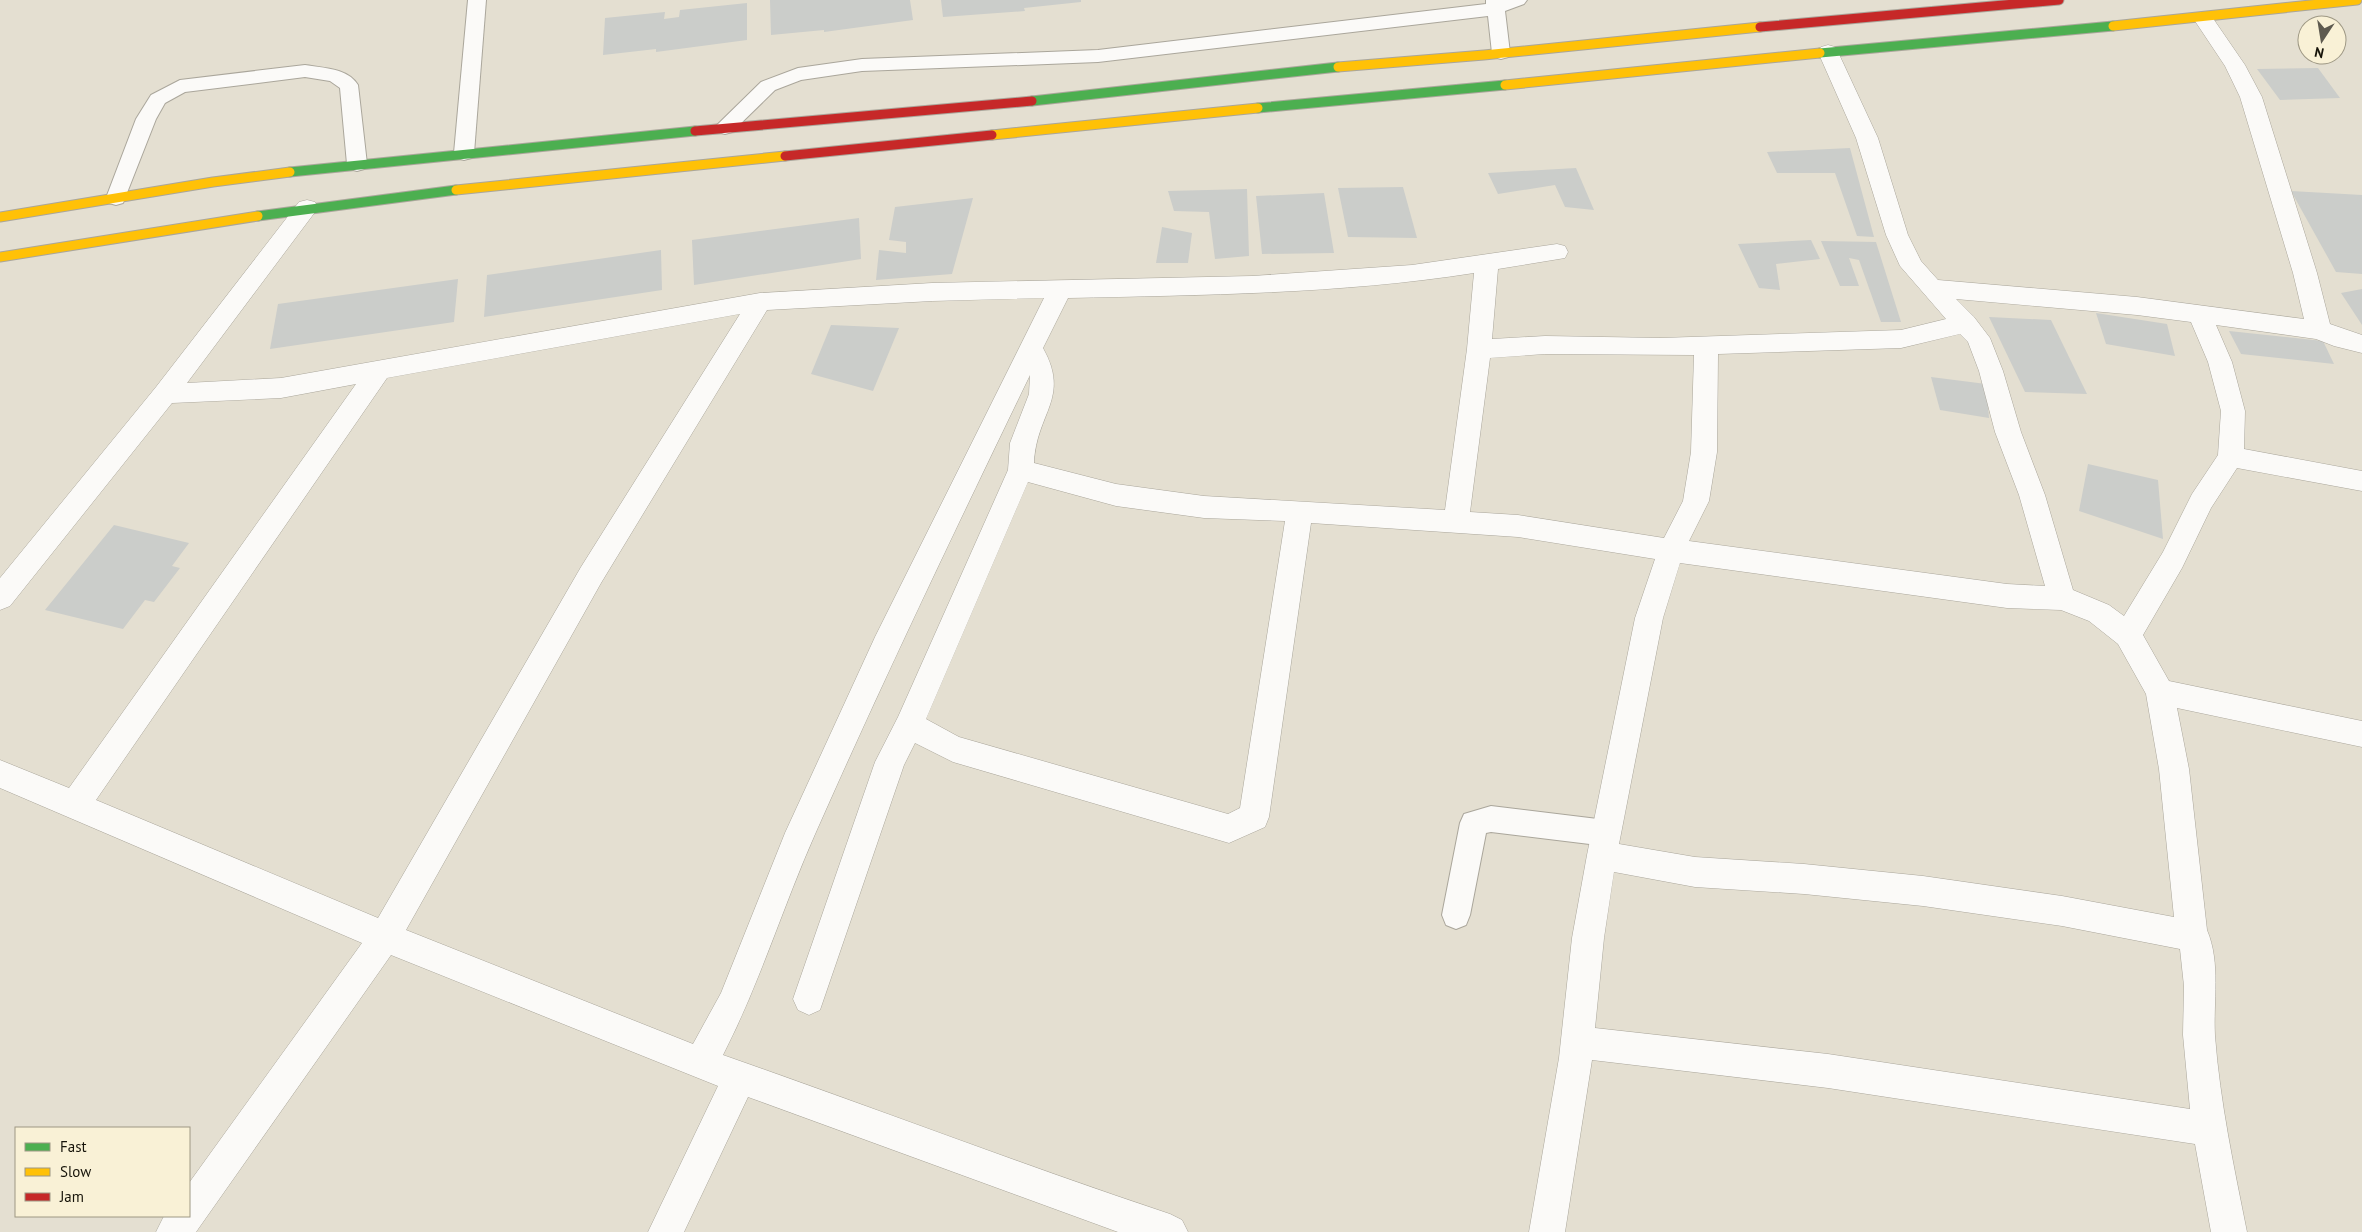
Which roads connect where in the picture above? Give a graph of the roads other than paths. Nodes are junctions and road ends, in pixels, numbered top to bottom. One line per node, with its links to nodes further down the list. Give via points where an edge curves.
1 (477, 0): 10 (lane)
2 (1518, 0): 5 (lane)
3 (2059, 0): 8 (main road)
4 (2357, 0): 6 (main road)
5 (1495, 4): 8 (lane); 9 (lane, via 1098,56 862,65 798,74 768,86)
6 (2203, 18): 7 (main road); 23 (street, via 2235,64 2250,97)
7 (1828, 52): 13 (main road, via 1552,82 552,179); 18 (street, via 1867,138 1897,235 1912,266)
8 (1501, 53): 9 (main road, via 1352,65 1016,103)
9 (725, 128): 10 (main road)
10 (464, 153): 11 (main road)
11 (357, 164): 12 (main road); 12 (lane, via 349,85 335,76 305,71 180,86 158,99 146,119)
12 (116, 198): 14 (main road)
13 (307, 208): 16 (main road); 29 (street)
14 (0, 217)
15 (1557, 252): 17 (street)
16 (0, 257)
17 (1487, 263): 19 (street, via 1412,274 1252,285); 27 (street)
18 (1934, 288): 21 (street, via 2137,306); 22 (street)
19 (1060, 289): 20 (street, via 932,292); 26 (street)
20 (760, 302): 28 (street); 47 (street, via 591,575)
21 (2200, 315): 23 (street); 30 (street, via 2220,362 2233,411)
22 (1966, 323): 25 (street, via 1901,339); 37 (street, via 1978,338 1991,371)
23 (2319, 330): 24 (street)
24 (2362, 344)
25 (1706, 345): 27 (street, via 1545,345); 35 (street, via 1704,452 1696,501)
26 (1030, 347): 31 (street, via 1040,362 1045,385 1023,440); 50 (street, via 885,646 800,834 733,1003)
27 (1479, 350): 34 (street)
28 (380, 369): 29 (street, via 281,388); 43 (street)
29 (165, 394): 36 (street)
30 (2231, 457): 32 (street); 38 (street, via 2201,502 2173,560)
31 (1021, 470): 33 (street, via 1116,495 1204,507); 40 (street)
32 (2362, 481)
33 (1300, 511): 34 (street); 40 (street, via 1254,817 1229,829 953,749)
34 (1456, 522): 35 (street, via 1518,526)
35 (1670, 550): 37 (street, via 1988,593); 44 (street, via 1649,618)
36 (0, 598)
37 (2062, 598): 38 (street, via 2099,613)
38 (2128, 635): 39 (street)
39 (2160, 692): 41 (street); 46 (street, via 2174,769)
40 (909, 726): 48 (street, via 890,762)
41 (2362, 734)
42 (0, 774): 43 (street)
43 (74, 806): 47 (street)
44 (1604, 844): 45 (lane, via 1492,819 1474,823); 46 (street, via 1695,872 1922,891 2062,911); 49 (street, via 1588,938)
45 (1456, 915)
46 (2192, 936): 52 (street, via 2200,986 2199,1035)
47 (385, 937): 50 (street); 53 (street)
48 (808, 999)
49 (1577, 1042): 52 (street, via 1828,1071); 58 (street)
50 (701, 1064): 51 (street)
51 (740, 1077): 56 (street); 57 (street, via 1046,1190)
52 (2209, 1129): 59 (street)
53 (190, 1211)
54 (185, 1217): 55 (street)
55 (174, 1232)
56 (666, 1232)
57 (1170, 1232)
58 (1548, 1232)
59 (2229, 1232)

